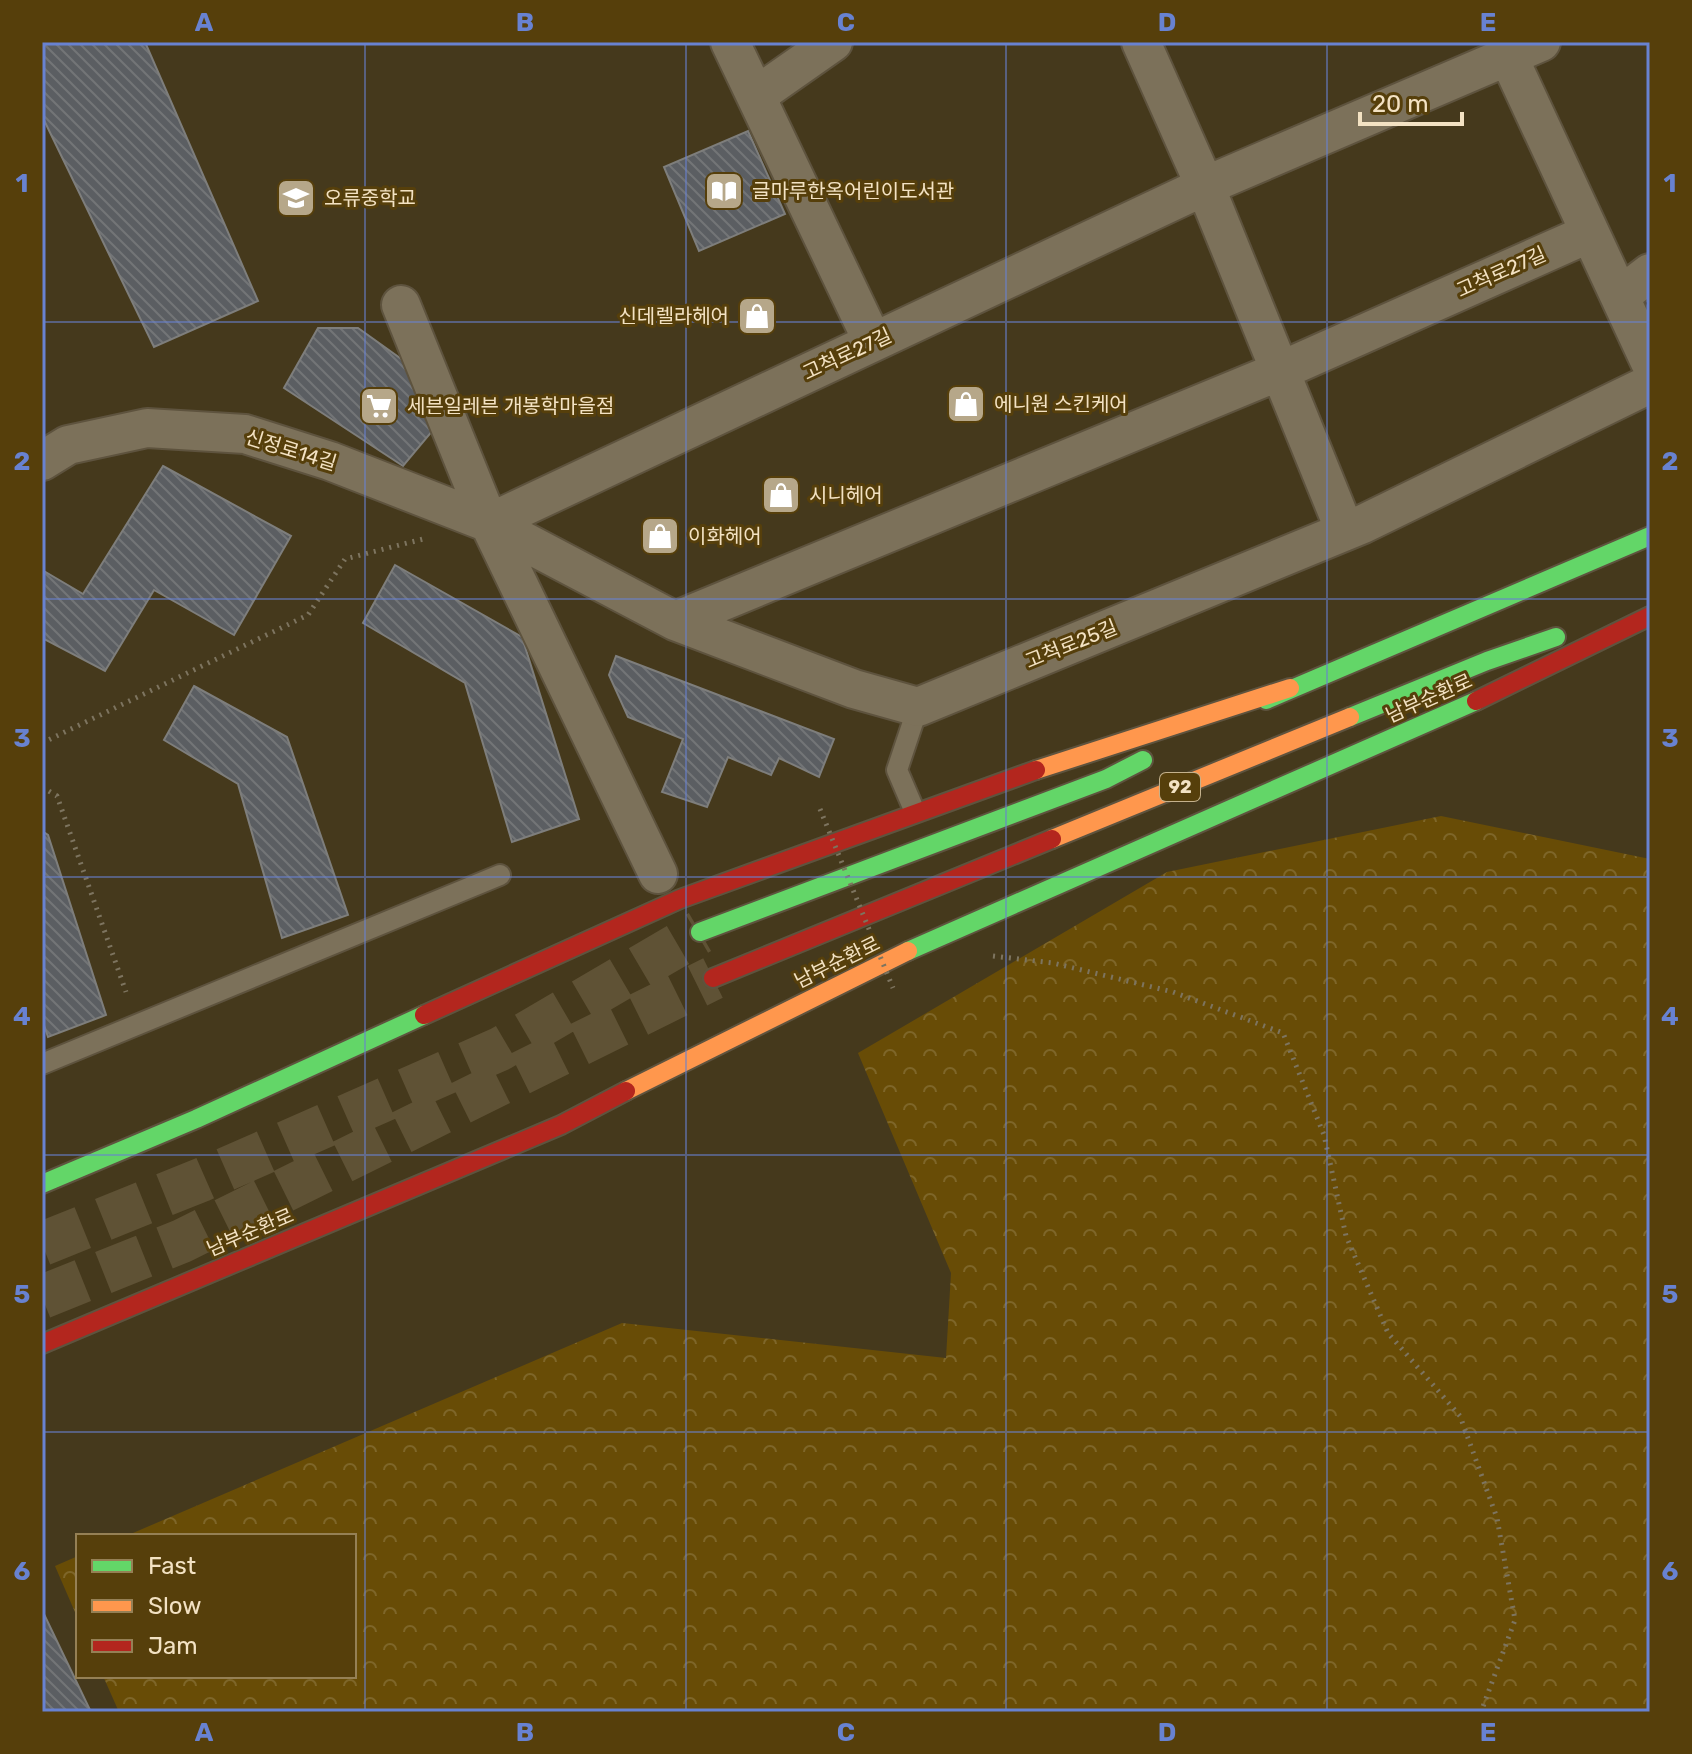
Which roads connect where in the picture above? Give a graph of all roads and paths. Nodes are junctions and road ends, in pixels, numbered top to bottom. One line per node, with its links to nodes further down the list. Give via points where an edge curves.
1 (730, 42): 5 (street)
2 (833, 42): 5 (street)
3 (1141, 42): 6 (street)
4 (1524, 49): 6 (street, 고척로27길); 7 (street, 고척로27길)
5 (756, 96): 11 (street)
6 (1205, 186): 11 (street, 고척로27길); 13 (street)
7 (1590, 233): 9 (street, 고척로27길); 13 (street, 고척로27길)
8 (1650, 273): 9 (street)
9 (1620, 296): 12 (street, 고척로27길)
10 (401, 305): 16 (street)
11 (873, 342): 16 (street, 고척로27길)
12 (1650, 362)
13 (1280, 371): 17 (street); 22 (street, 고척로27길)
14 (1650, 384): 17 (street, 고척로25길)
15 (42, 461): 16 (street, 신정로14길, via 68,445 147,428 245,434)
16 (489, 523): 22 (street); 29 (street)
17 (1345, 531): 24 (street, 고척로25길)
18 (1650, 536): 23 (main road, 92)
19 (431, 537): 25 (path, via 345,559 308,615)
20 (1650, 604): 33 (main road, 남부순환로 / 92, via 1487,661)
21 (1650, 616): 32 (main road, 남부순환로, via 1495,693)
22 (675, 621): 24 (street, via 854,689)
23 (1290, 688): 28 (main road); 31 (main road, 92, via 1106,779)
24 (918, 707): 28 (lane, via 897,770)
25 (42, 743)
26 (42, 787): 35 (path, via 57,796)
27 (820, 809): 34 (path, bridge)
28 (915, 812): 37 (main road, via 680,899)
29 (658, 874)
30 (500, 875): 36 (lane)
31 (700, 932)
32 (938, 937): 38 (main road, 남부순환로, via 561,1125); 39 (path, via 979,954 1053,963 1173,992 1283,1033 1324,1135 1346,1236 1388,1333 1460,1416 1497,1518 1515,1620)
33 (713, 978)
34 (893, 988)
35 (126, 992)
36 (42, 1064)
37 (42, 1184)
38 (42, 1344)
39 (1481, 1712)

